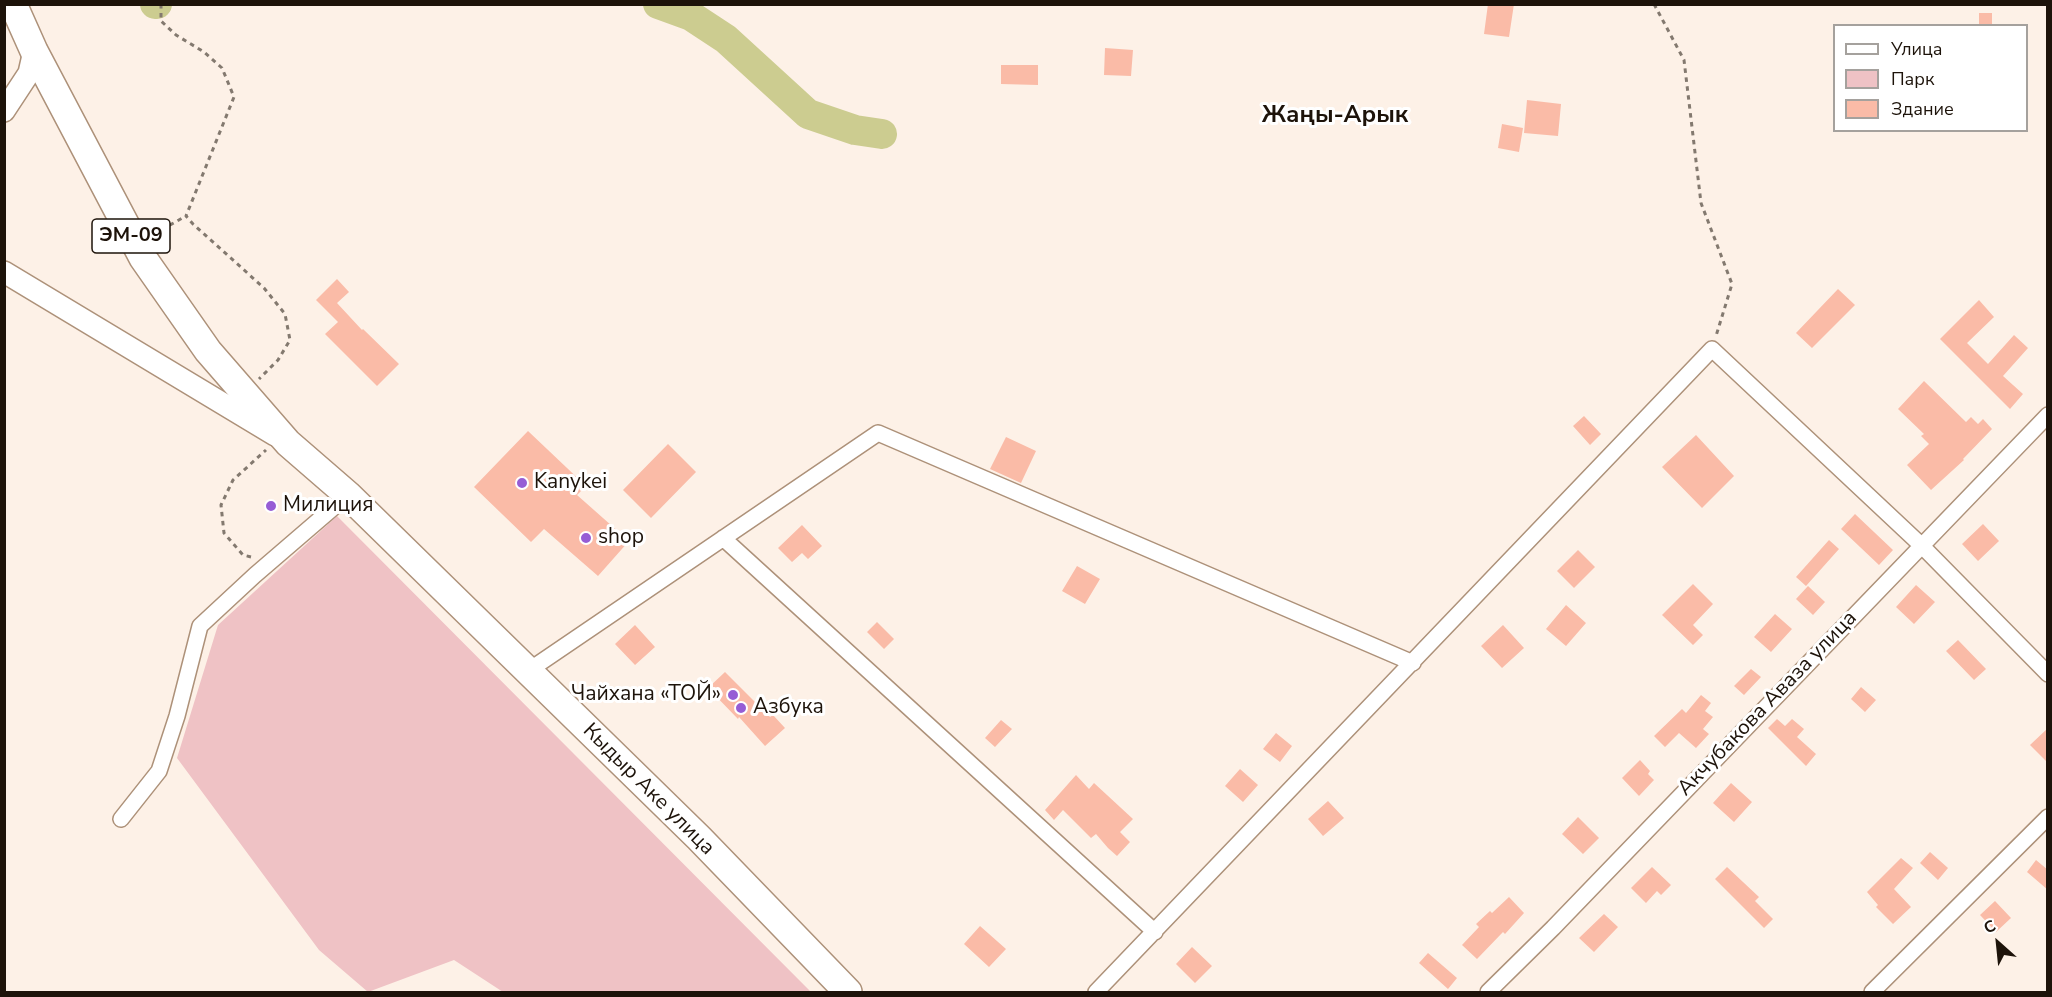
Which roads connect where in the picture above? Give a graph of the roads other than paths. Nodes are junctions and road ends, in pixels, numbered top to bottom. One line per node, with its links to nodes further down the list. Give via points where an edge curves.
1 (12, 4): 2 (highway, ЭМ-09)
2 (34, 51): 3 (street, via 29,73); 6 (highway, ЭМ-09, via 143,258 208,351)
3 (4, 111)
4 (4, 272): 6 (street)
5 (2048, 415): 9 (street, Акчубакова Аваза улица)
6 (284, 440): 7 (highway, Кыдыр Аке улица / ЭМ-09)
7 (348, 495): 11 (highway, Кыдыр Аке улица / ЭМ-09); 14 (street, via 200,626 159,771)
8 (723, 538): 10 (street, via 878,433); 11 (street); 15 (street)
9 (1921, 544): 10 (street, via 1712,349); 12 (street); 18 (street, Акчубакова Аваза улица)
10 (1413, 663): 15 (street)
11 (528, 671): 16 (highway, Кыдыр Аке улица / ЭМ-09, via 699,838)
12 (2048, 674)
13 (2048, 817): 19 (street)
14 (121, 819)
15 (1155, 932): 17 (street)
16 (848, 993)
17 (1096, 993)
18 (1488, 993)
19 (1872, 993)

